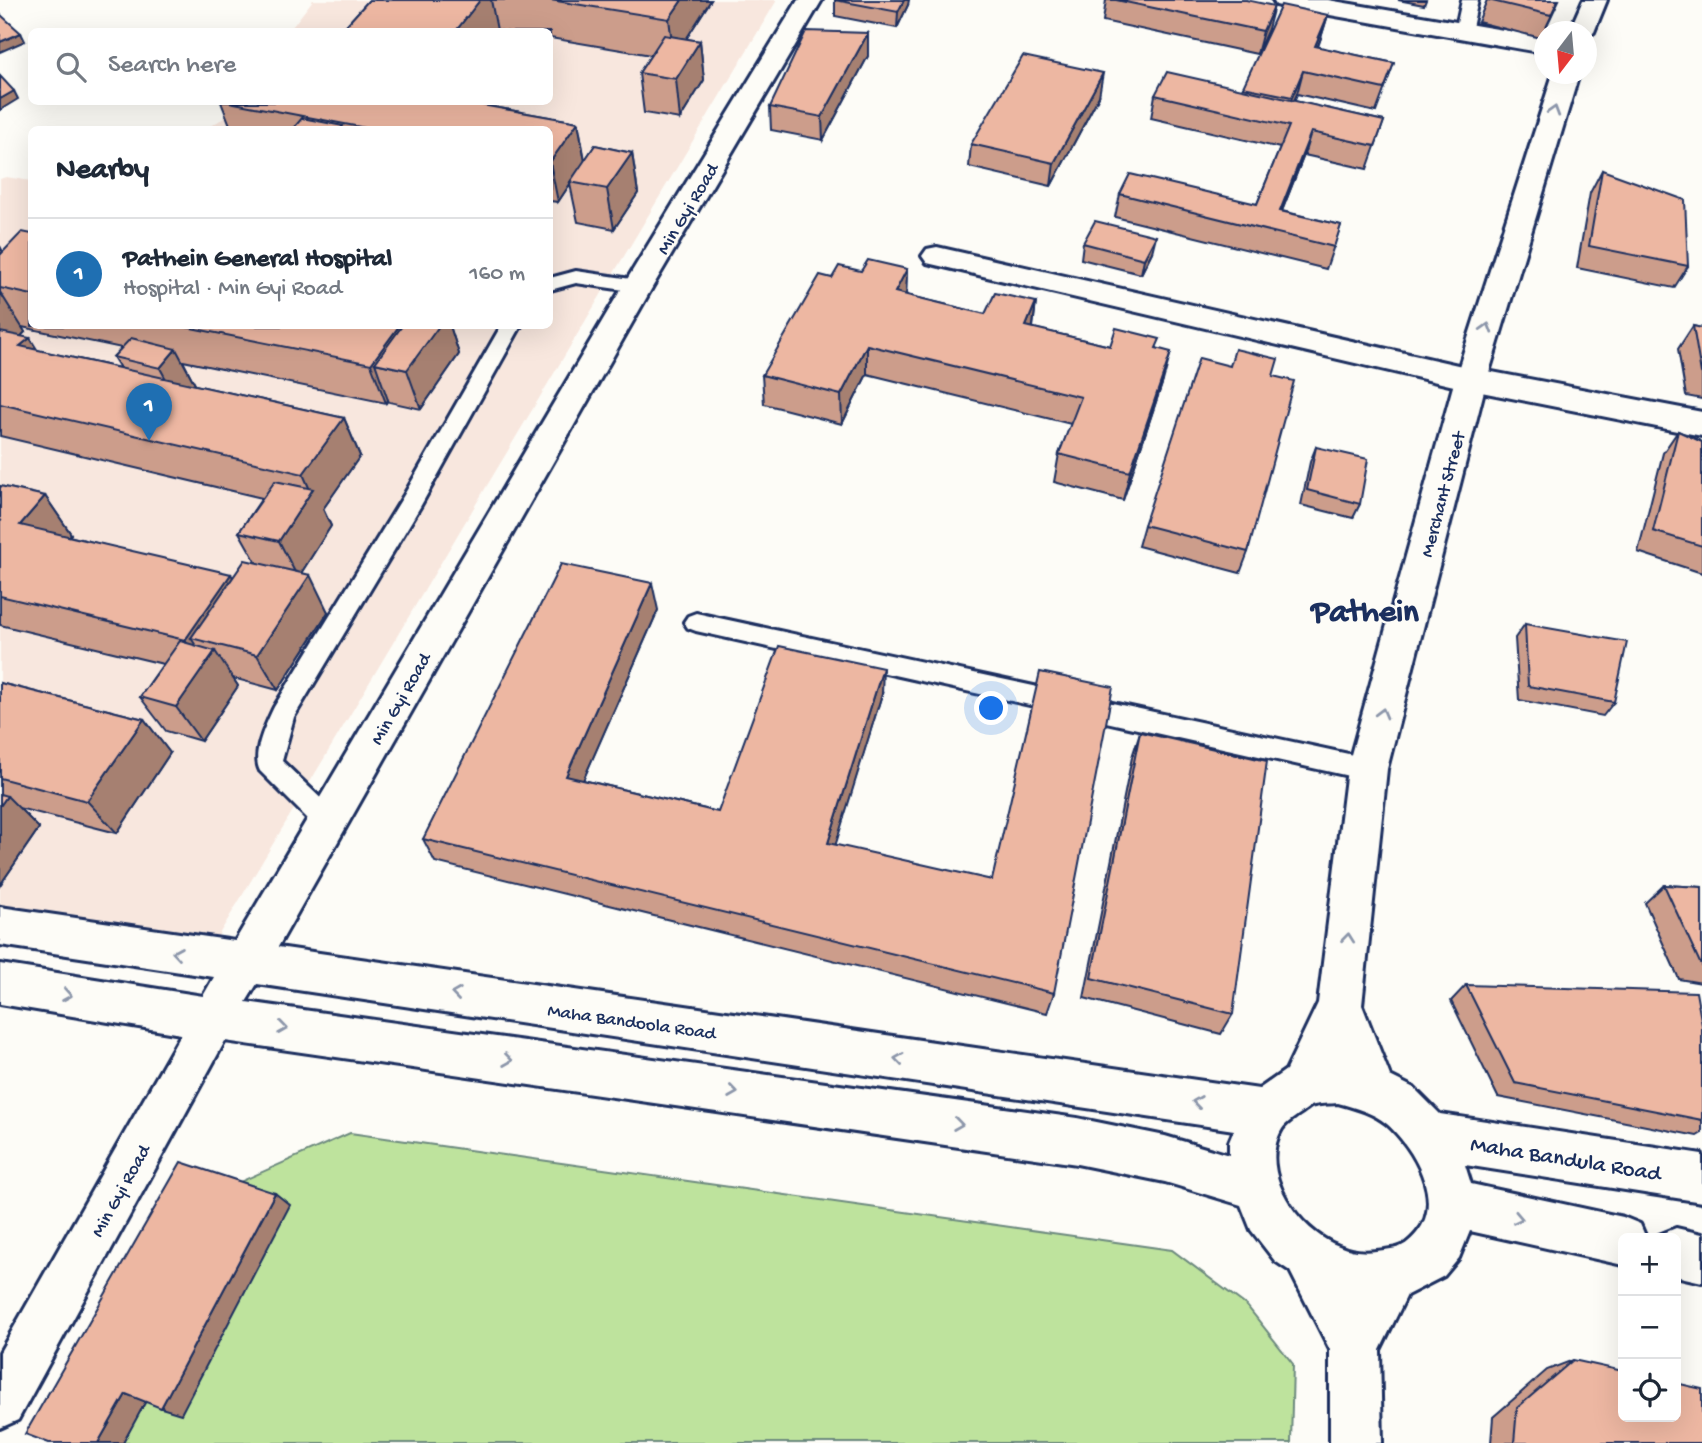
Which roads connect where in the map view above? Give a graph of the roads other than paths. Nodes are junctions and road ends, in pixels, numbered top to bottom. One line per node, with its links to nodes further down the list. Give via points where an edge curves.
1 (810, 0): 11 (main road, Min Gyi Road)
2 (1285, 0): 6 (main road)
3 (1470, 0): 6 (lane)
4 (1595, 0): 5 (main road)
5 (1586, 21)
6 (1463, 32): 7 (main road)
7 (1534, 43)
8 (1563, 84): 13 (main road, Merchant Street, one-way to 8)
9 (937, 256): 13 (main road)
10 (553, 283): 11 (lane, via 576,278)
11 (638, 286): 17 (main road, Min Gyi Road)
12 (509, 329): 17 (lane, via 283,714 274,737 269,764)
13 (1471, 379): 14 (main road); 16 (main road, Merchant Street, one-way to 13)
14 (1702, 424)
15 (696, 622): 16 (lane)
16 (1367, 769): 21 (main road, Merchant Street, one-way to 16)
17 (327, 821): 19 (main road, Min Gyi Road)
18 (0, 926): 19 (main road, Maha Bandoola Road, one-way to 18)
19 (245, 963): 22 (main road, Min Gyi Road); 25 (main road, Maha Bandoola Road, one-way to 19)
20 (0, 984): 22 (main road, one-way to 22)
21 (1340, 1006): 23 (main road, Merchant Street); 24 (main road, Merchant Street)
22 (215, 1019): 28 (main road, one-way to 28, via 1077,1141 1165,1159); 36 (main road, Min Gyi Road)
23 (1302, 1086): 24 (main road, via 1338,1081); 25 (main road)
24 (1372, 1089): 26 (main road, via 1404,1108)
25 (1265, 1112): 28 (main road, via 1251,1158)
26 (1430, 1136): 27 (main road, Maha Bandula Road); 29 (main road, via 1442,1157)
27 (1702, 1178)
28 (1255, 1186): 32 (main road, via 1269,1220 1294,1249)
29 (1451, 1203): 30 (main road, one-way to 30); 34 (main road, via 1446,1229 1434,1251 1414,1268)
30 (1618, 1240)
31 (1681, 1253): 33 (main road)
32 (1308, 1257): 34 (main road, via 1327,1269 1362,1278); 35 (main road)
33 (1702, 1258)
34 (1390, 1277): 35 (main road)
35 (1355, 1347): 37 (main road)
36 (0, 1402)
37 (1356, 1443)

